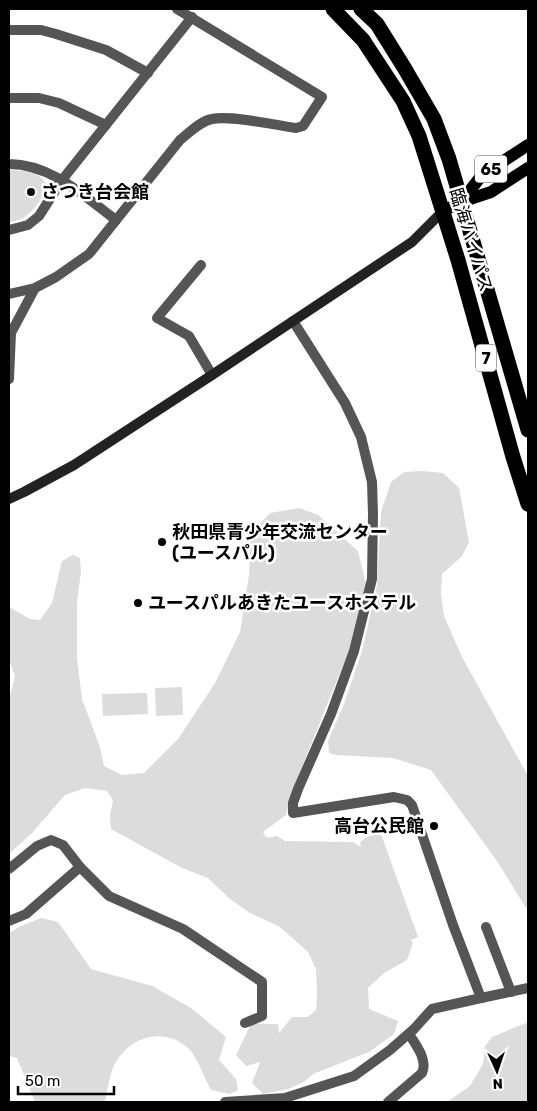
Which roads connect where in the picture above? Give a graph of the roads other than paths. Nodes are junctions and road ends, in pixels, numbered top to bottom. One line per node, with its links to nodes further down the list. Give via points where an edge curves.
1 (177, 9): 4 (street)
2 (333, 9): 14 (highway, 臨海バイパス / 7, via 363,40 403,101 419,136)
3 (361, 9): 13 (highway, 臨海バイパス / 7, via 378,26 434,119)
4 (192, 17): 6 (street); 15 (street, via 322,97 303,126 296,128 230,118 211,119 196,127 180,140)
5 (9, 30): 6 (street, via 41,30 56,34 106,50)
6 (148, 73): 8 (street)
7 (9, 98): 8 (street, via 39,98 59,103)
8 (106, 125): 12 (street)
9 (528, 145): 13 (main road, 65, via 482,175)
10 (9, 164): 12 (street, via 34,167)
11 (528, 168): 13 (main road, 65, via 491,192)
12 (62, 180): 15 (street); 16 (street, via 39,216 28,224)
13 (461, 202): 14 (main road, 65); 23 (highway, 臨海バイパス / 7)
14 (443, 211): 20 (street, via 412,242); 25 (highway, 臨海バイパス / 7)
15 (116, 220): 18 (street, via 89,254)
16 (9, 230)
17 (200, 265): 21 (street, via 157,318 189,336)
18 (35, 288): 19 (street); 22 (street, via 10,333)
19 (9, 294)
20 (293, 321): 21 (street); 32 (street, via 345,403 361,437 372,482 373,514 372,579 354,651 293,802 293,812 394,797 407,800 412,806)
21 (212, 375): 24 (street, via 74,465)
22 (9, 380)
23 (528, 430)
24 (9, 499)
25 (528, 504)
26 (80, 867): 27 (street, via 63,845 51,840 37,846); 28 (street, via 26,914); 33 (street, via 109,896 184,929 262,982 262,1016)
27 (9, 869)
28 (9, 921)
29 (486, 927): 31 (street)
30 (528, 988): 31 (street)
31 (511, 992): 32 (street)
32 (482, 998): 34 (street, via 432,1009)
33 (245, 1022)
34 (409, 1034): 35 (street, via 354,1076 285,1098); 36 (street, via 420,1051 424,1068)
35 (225, 1102)
36 (388, 1102)

